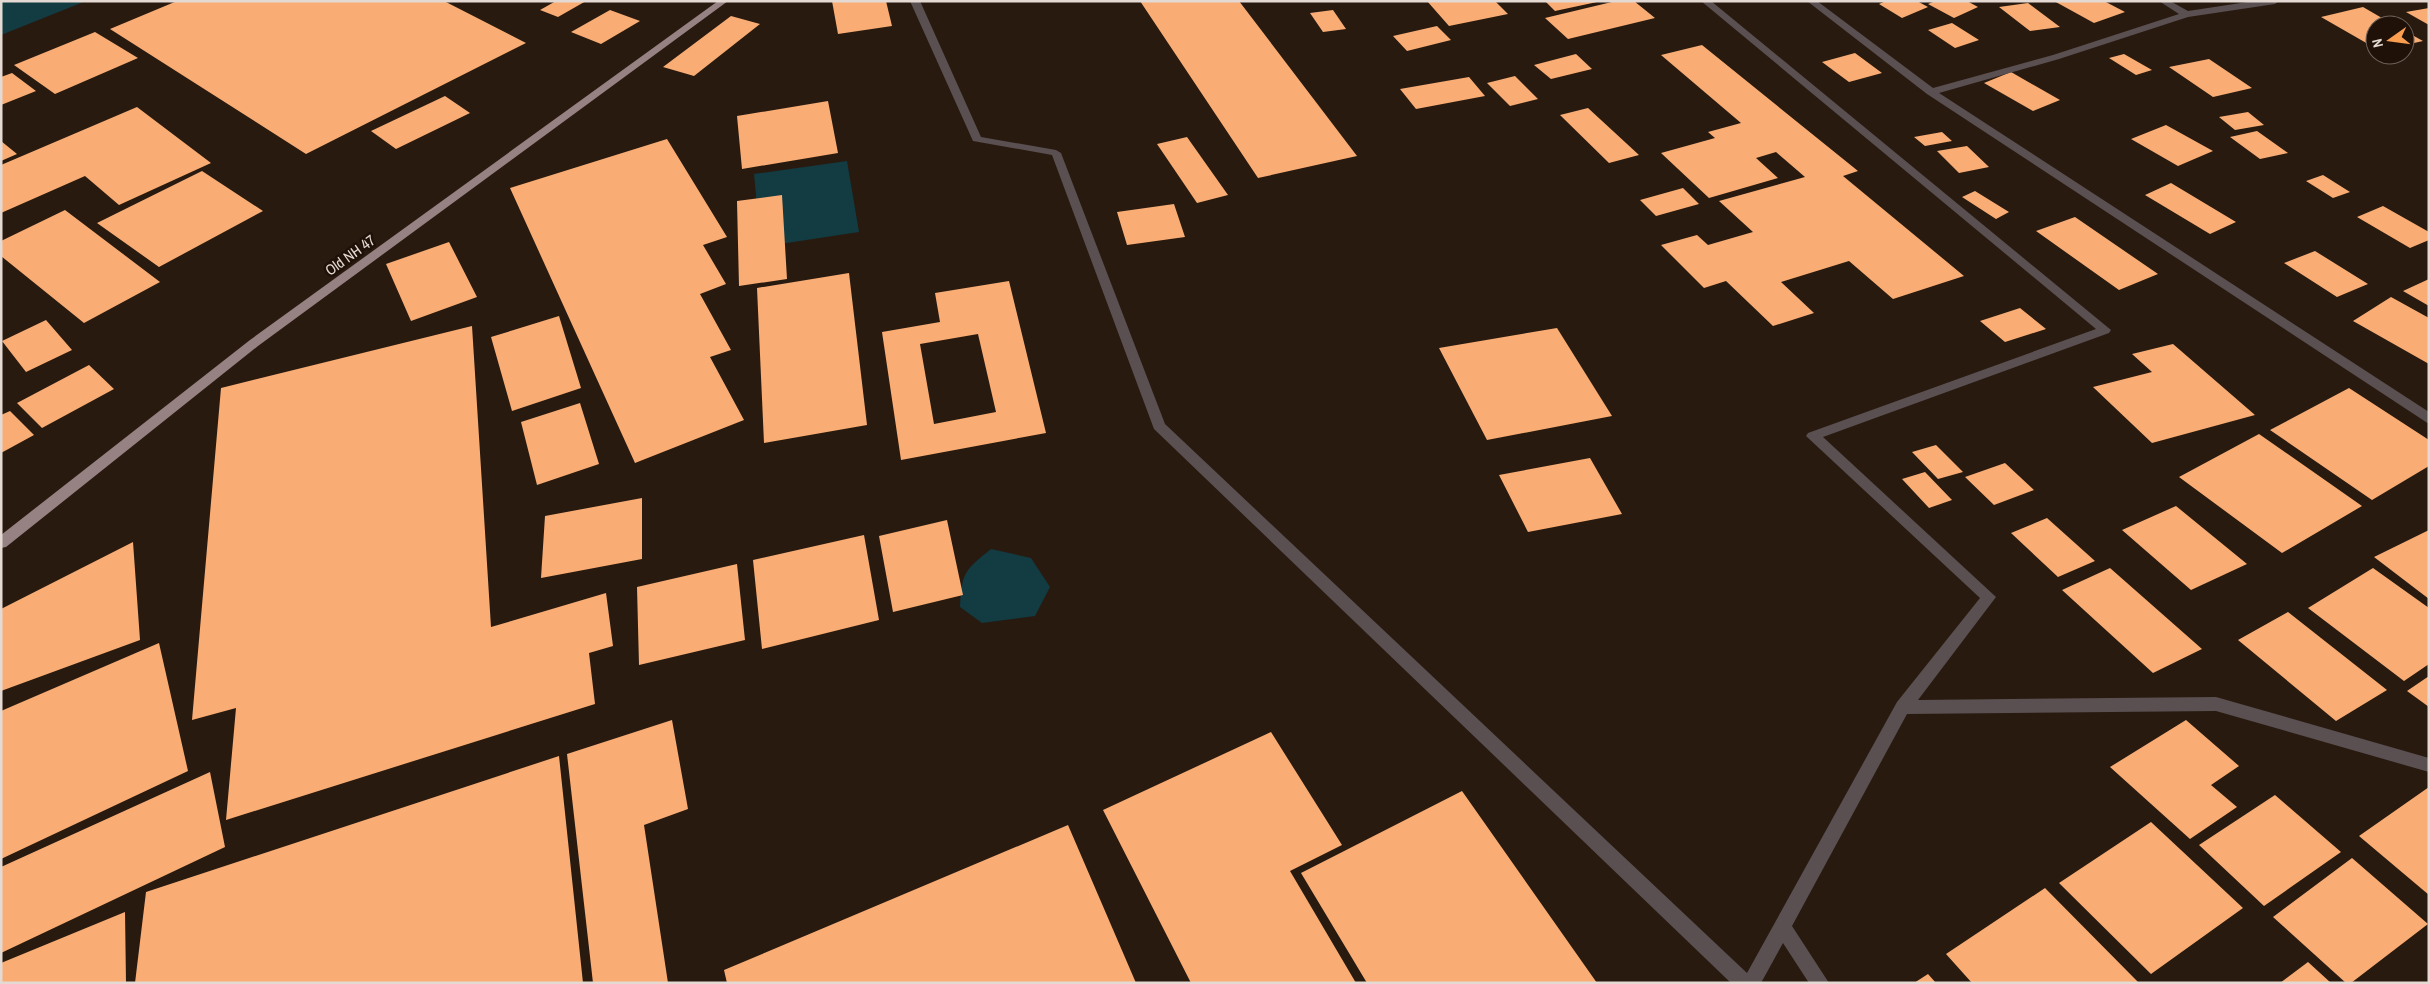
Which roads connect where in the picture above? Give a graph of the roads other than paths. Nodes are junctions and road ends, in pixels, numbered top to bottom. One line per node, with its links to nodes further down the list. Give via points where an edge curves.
1 (724, 1): 10 (main road, Old NH 47, via 254,342)
2 (915, 1): 14 (street, via 977,139 1056,153 1159,426)
3 (1705, 1): 11 (street, via 2105,330 1813,436 1989,598)
4 (1811, 1): 8 (street)
5 (2163, 1): 7 (street)
6 (2275, 1): 7 (street)
7 (2187, 14): 8 (street, via 2056,57)
8 (1931, 92): 9 (street)
9 (2429, 419)
10 (1, 543)
11 (1903, 707): 12 (street, via 2216,704); 13 (street)
12 (2429, 764)
13 (1782, 927): 15 (street); 16 (street)
14 (1744, 983)
15 (1751, 983)
16 (1820, 983)

